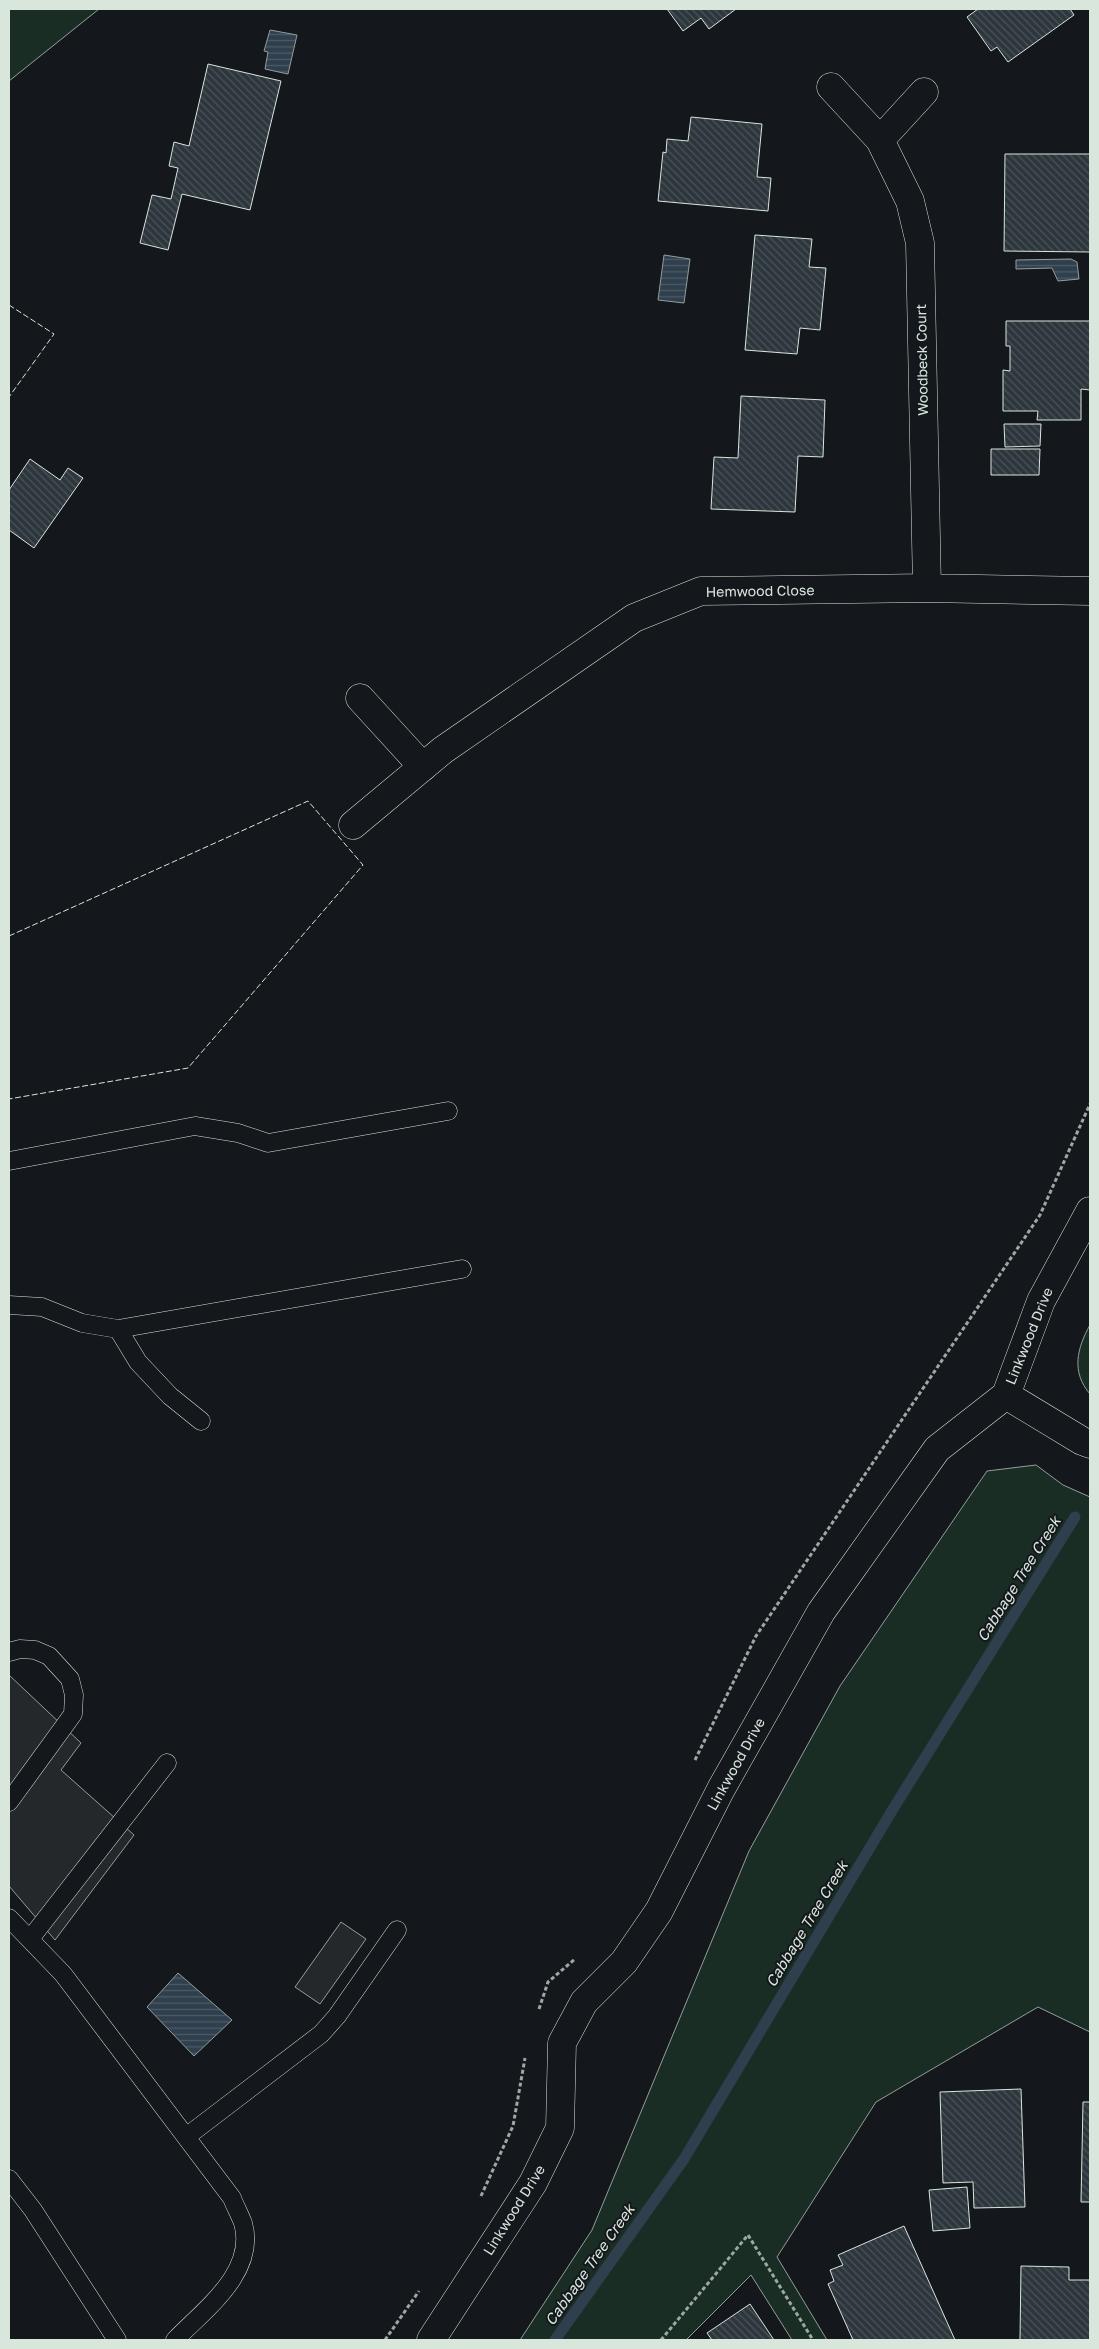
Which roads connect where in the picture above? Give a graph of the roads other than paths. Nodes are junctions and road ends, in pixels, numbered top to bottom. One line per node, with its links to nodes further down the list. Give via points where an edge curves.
1 (831, 87): 3 (street, Woodbeck Court)
2 (924, 92): 3 (street)
3 (880, 140): 4 (street, Woodbeck Court, via 910,202 920,243)
4 (927, 588): 5 (street, Hemwood Close); 7 (street, Hemwood Close, via 701,591 634,618)
5 (1090, 591)
6 (360, 698): 7 (street)
7 (423, 767): 8 (street, Hemwood Close)
8 (353, 825)
9 (448, 1112): 10 (lane, via 268,1142 195,1126)
10 (9, 1161)
11 (1090, 1210): 15 (street, Linkwood Drive, via 1041,1301)
12 (462, 1269): 14 (lane)
13 (9, 1305): 14 (lane, via 42,1307 82,1323)
14 (118, 1328): 16 (lane, via 138,1362 170,1396)
15 (1006, 1395): 17 (street); 28 (street, Linkwood Drive, via 937,1449 821,1612 720,1789 659,1912 624,1962 584,2002 562,2043 560,2128 533,2183)
16 (201, 1421)
17 (1090, 1444)
18 (9, 1652): 20 (lane, via 35,1650 48,1656 70,1679 74,1695 73,1714)
19 (167, 1763): 23 (lane)
20 (9, 1802)
21 (9, 1918): 23 (lane)
22 (397, 1930): 24 (lane, via 321,2034)
23 (30, 1939): 24 (lane, via 63,1974)
24 (186, 2137): 27 (lane, via 232,2198 243,2224 245,2246 240,2266 230,2283)
25 (9, 2179): 26 (lane, via 33,2210)
26 (117, 2340)
27 (175, 2340)
28 (431, 2340)

